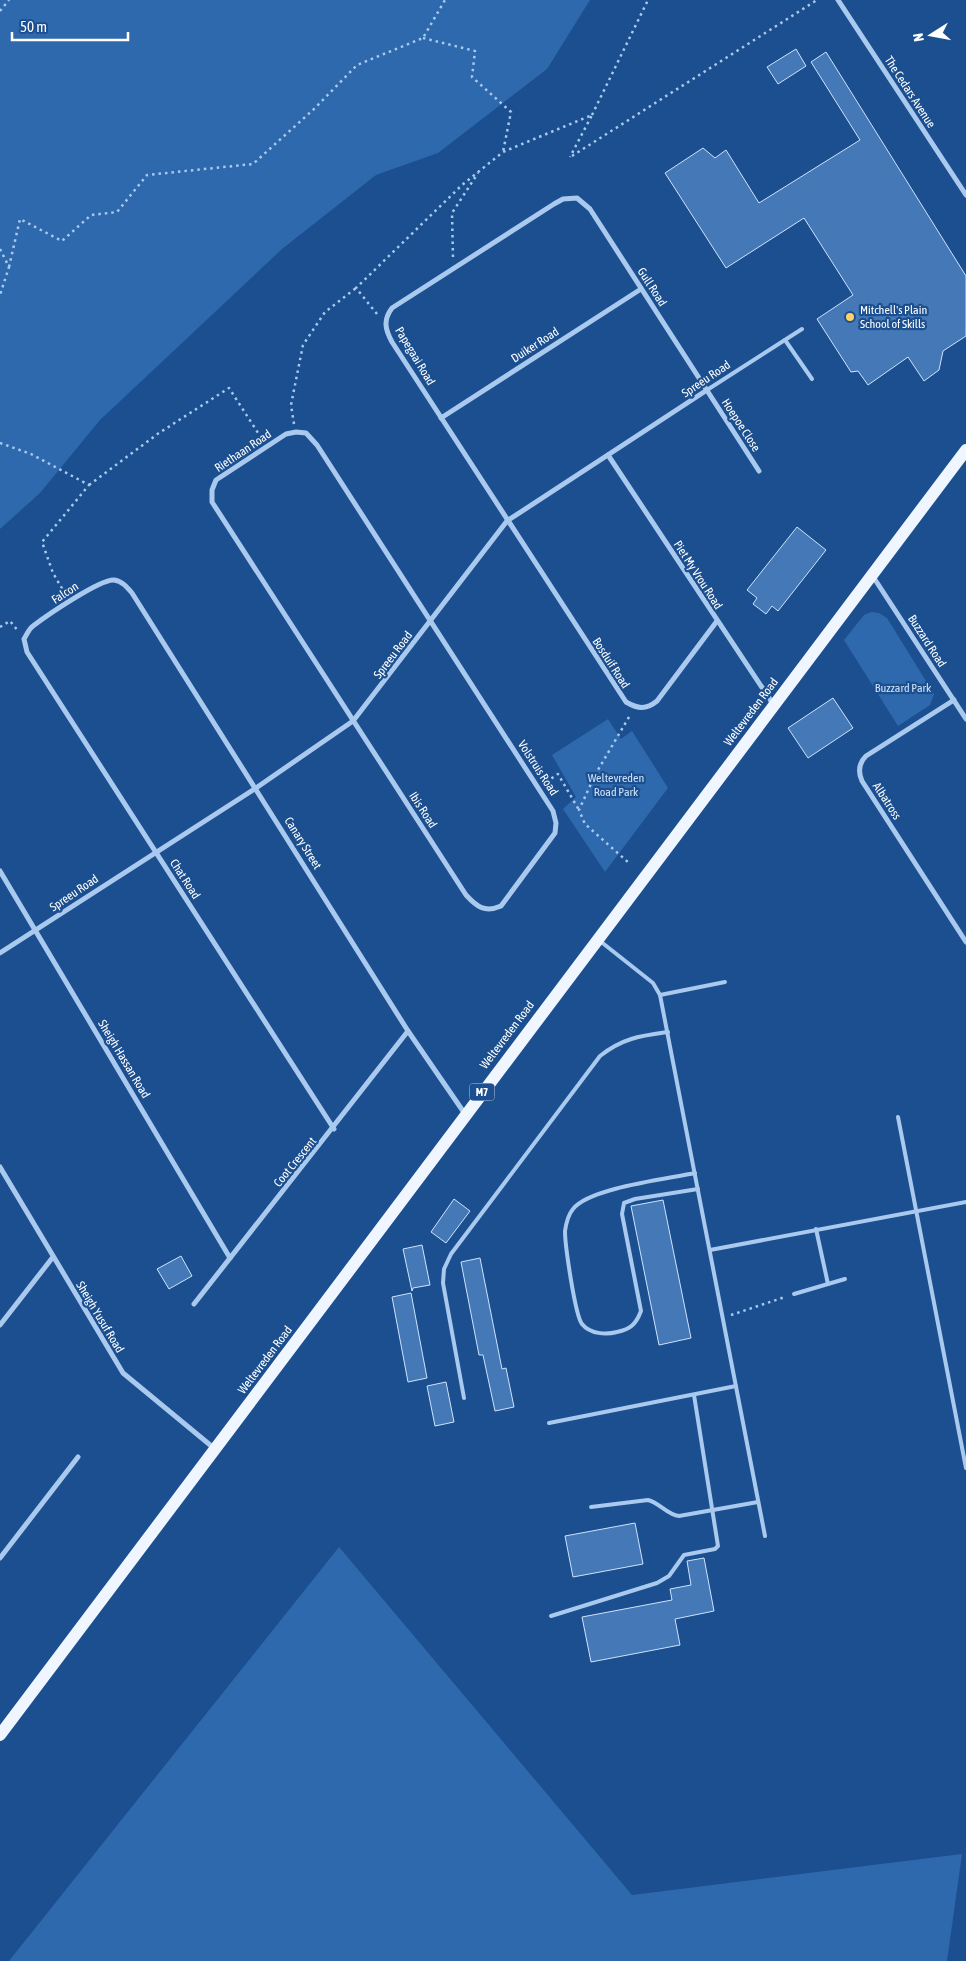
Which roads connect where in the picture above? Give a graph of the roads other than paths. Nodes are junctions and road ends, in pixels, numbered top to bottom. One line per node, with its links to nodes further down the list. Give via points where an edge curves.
1 (841, 1): 2 (street, The Cedars Avenue)
2 (966, 195)
3 (577, 198): 4 (street, Gull Road, via 590,208); 9 (street, Papegaai Road, via 563,199 554,204 392,308 387,315 385,323 392,342)
4 (641, 289): 8 (street, Gull Road); 9 (street, Duiker Road)
5 (802, 329): 6 (lane, Spreeu Road)
6 (785, 340): 7 (lane); 8 (lane, Spreeu Road)
7 (812, 379)
8 (707, 390): 11 (street, Spreeu Road); 12 (street, Hoepoe Close)
9 (441, 418): 13 (street, Papegaai Road)
10 (966, 450): 14 (main road, Weltevreden Road / M7)
11 (608, 455): 13 (street, Spreeu Road); 17 (street, Piet My Vrou Road)
12 (759, 471)
13 (507, 520): 16 (street, Spreeu Road); 17 (street, Bosduif Road, via 619,693 634,708 651,706 657,701)
14 (872, 574): 19 (street, Buzzard Road); 20 (main road, Weltevreden Road / M7)
15 (123, 583): 18 (street, Falcon, via 107,580 94,586 32,627); 23 (street, Canary Street)
16 (432, 621): 22 (street, Spreeu Road); 22 (street, Riethaan Road, via 306,433 286,434 216,480 212,502); 26 (street, Volstruis Road, via 556,817 555,833 501,906 492,910)
17 (717, 621): 20 (street, Piet My Vrou Road)
18 (24, 639): 24 (street, Chat Road, via 27,652)
19 (954, 700): 21 (street, Buzzard Road); 29 (street, Albatross, via 866,756 860,763 859,772)
20 (773, 705): 28 (main road, Weltevreden Road / M7)
21 (966, 719)
22 (353, 721): 23 (street, Spreeu Road); 26 (street, Ibis Road, via 466,895)
23 (256, 788): 24 (street, Spreeu Road); 33 (street, Canary Street)
24 (155, 852): 27 (street, Spreeu Road); 37 (street, Chat Road)
25 (0, 871): 27 (street, Sheigh Hassan Road)
26 (478, 908)
27 (36, 930): 30 (street, Spreeu Road); 46 (street, Sheigh Hassan Road)
28 (597, 939): 32 (lane, via 653,983); 35 (main road, Weltevreden Road / M7)
29 (966, 942)
30 (0, 952)
31 (725, 982): 32 (lane)
32 (660, 995): 34 (lane)
33 (408, 1031): 35 (street, Canary Street); 37 (street, Coot Crescent)
34 (668, 1032): 39 (lane); 54 (lane, via 616,1044 600,1056 451,1254 444,1268 443,1283)
35 (465, 1114): 56 (main road, Weltevreden Road / M7)
36 (898, 1117): 42 (lane)
37 (334, 1129): 46 (street, Coot Crescent)
38 (0, 1167): 45 (street, Sheigh Yusuf Road)
39 (695, 1173): 40 (lane); 40 (lane, via 602,1193 583,1200 572,1210 567,1223 566,1242 577,1314 583,1325 592,1331 611,1333 629,1329 641,1311 622,1214 624,1203 634,1198)
40 (698, 1189): 44 (lane)
41 (966, 1202): 42 (lane)
42 (915, 1211): 43 (lane); 58 (lane)
43 (816, 1229): 44 (lane); 48 (lane)
44 (710, 1250): 52 (lane)
45 (53, 1257): 51 (street); 56 (street, Sheigh Yusuf Road, via 123,1373)
46 (230, 1258): 50 (street, Coot Crescent)
47 (845, 1279): 48 (lane)
48 (828, 1284): 49 (lane)
49 (794, 1294)
50 (194, 1304)
51 (0, 1324)
52 (736, 1386): 53 (lane); 59 (lane)
53 (694, 1395): 55 (lane); 61 (lane)
54 (464, 1398)
55 (549, 1423)
56 (215, 1450): 65 (main road, Weltevreden Road / M7)
57 (78, 1457): 63 (street)
58 (966, 1468)
59 (758, 1502): 61 (lane); 62 (lane)
60 (591, 1507): 61 (lane, via 648,1500 676,1516)
61 (713, 1510): 64 (lane, via 717,1548 684,1555 669,1576 657,1583)
62 (765, 1536)
63 (0, 1558)
64 (551, 1616)
65 (0, 1735)

